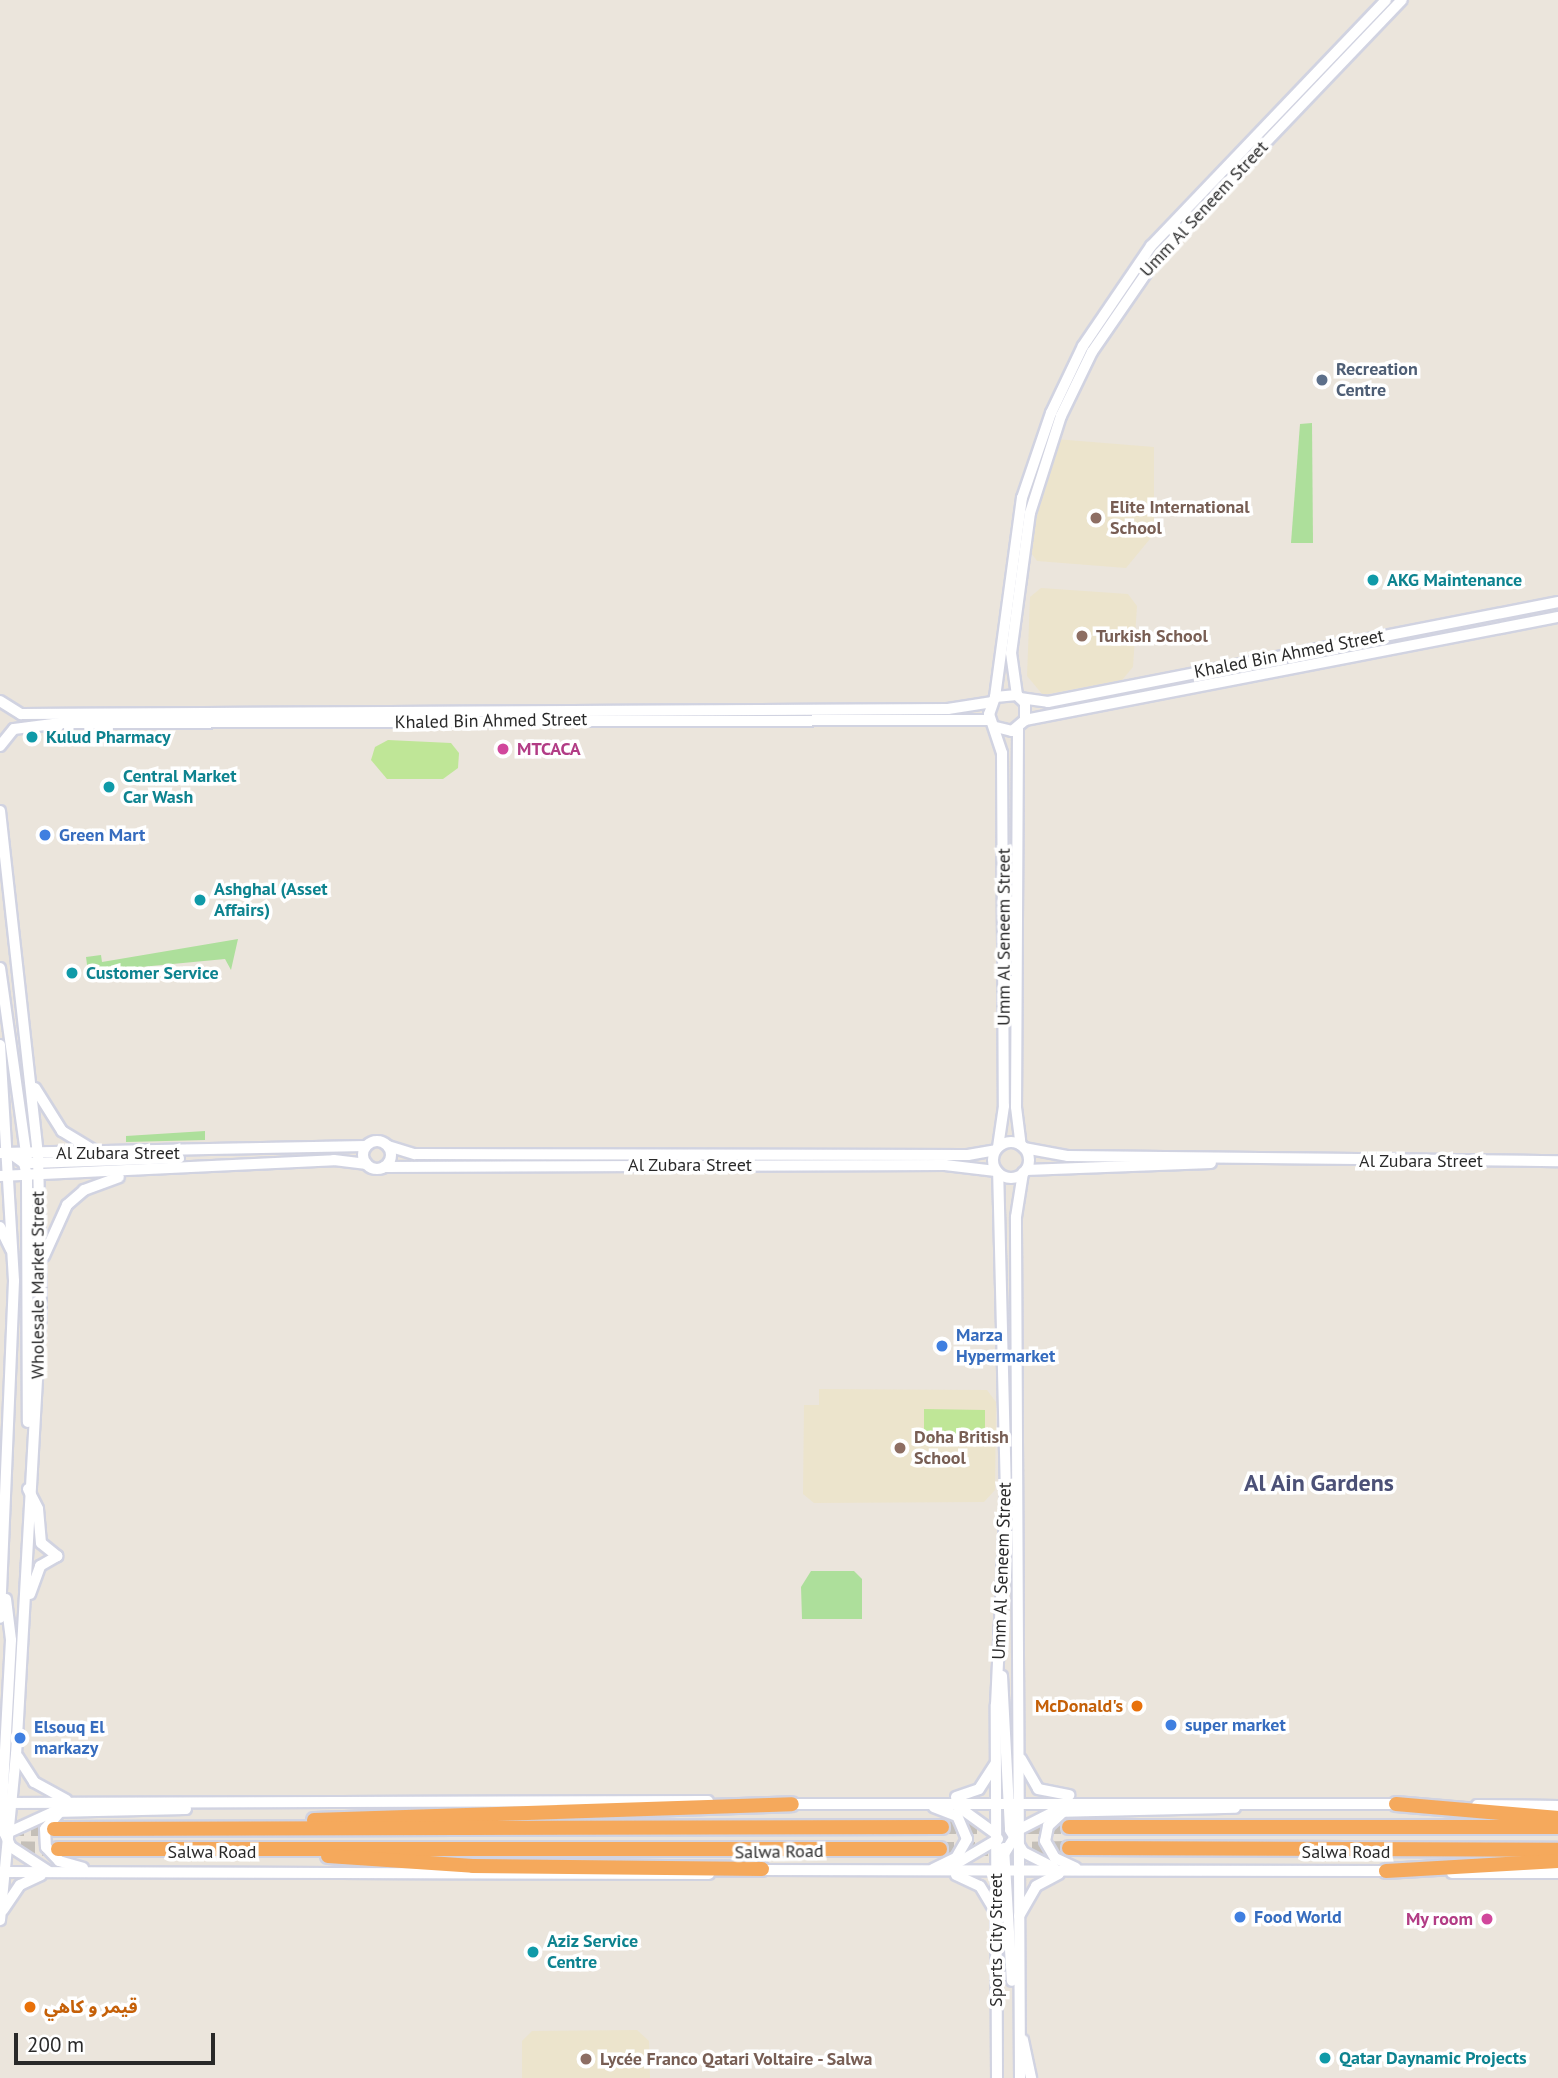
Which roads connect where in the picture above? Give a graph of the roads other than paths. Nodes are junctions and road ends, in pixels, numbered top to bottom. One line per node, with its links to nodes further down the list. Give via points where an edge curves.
1 (1386, 0): 6 (main road, Umm Al Seneem Street, via 1151,246 1078,355 1022,498)
2 (1402, 0): 5 (main road, Umm Al Seneem Street, via 1160,253 1092,352 1060,416 1030,513 1011,653)
3 (1558, 602): 5 (main road, Khaled Bin Ahmed Street, via 1048,702)
4 (1558, 617): 9 (main road, Khaled Bin Ahmed Street)
5 (1019, 696): 6 (main road, Khaled Bin Ahmed Street); 9 (main road, Umm Al Seneem Street)
6 (994, 699): 7 (main road, Khaled Bin Ahmed Street, via 948,709 21,714); 8 (main road, Umm Al Seneem Street)
7 (0, 701)
8 (993, 723): 9 (main road, Khaled Bin Ahmed Street); 10 (main road, Khaled Bin Ahmed Street, via 74,723 23,726); 20 (main road, Umm Al Seneem Street, via 1004,883 1004,1106)
9 (1022, 724): 19 (main road, Umm Al Seneem Street, via 1016,1107)
10 (0, 746)
11 (0, 811): 15 (main road, Wholesale Market Street)
12 (0, 968): 26 (main road)
13 (0, 1045): 14 (main road, Wholesale Market Street)
14 (3, 1075): 16 (main road); 21 (main road, Wholesale Market Street)
15 (31, 1080): 23 (main road, via 62,1131); 26 (main road, Wholesale Market Street)
16 (0, 1091)
17 (366, 1146): 18 (main road, via 376,1141); 22 (main road, Al Zubara Street); 27 (main road)
18 (388, 1146): 20 (main road, Al Zubara Street, via 415,1154 968,1155); 28 (main road, via 391,1158)
19 (1023, 1147): 20 (main road, Al Zubara Street); 24 (main road, Al Zubara Street, via 1068,1156); 32 (main road, Umm Al Seneem Street)
20 (997, 1149): 31 (main road, Umm Al Seneem Street)
21 (5, 1153): 26 (main road); 29 (main road, Wholesale Market Street)
22 (205, 1153): 23 (main road, Al Zubara Street); 26 (main road, via 155,1162)
23 (100, 1154): 26 (main road, Al Zubara Street)
24 (1283, 1160): 25 (main road, Al Zubara Street); 32 (main road, Al Zubara Street)
25 (1558, 1161)
26 (30, 1164): 29 (main road); 30 (main road, Al Zubara Street); 35 (main road, Wholesale Market Street); 36 (main road)
27 (367, 1164): 28 (main road); 30 (main road, Al Zubara Street, via 334,1160)
28 (384, 1167): 31 (main road, Al Zubara Street, via 945,1165)
29 (6, 1171): 34 (main road, Wholesale Market Street)
30 (143, 1172): 35 (main road, via 76,1196 53,1227)
31 (997, 1172): 32 (main road, Al Zubara Street, via 1013,1178); 41 (main road, Umm Al Seneem Street, via 1006,1494)
32 (1025, 1172): 42 (main road, Umm Al Seneem Street, via 1016,1217)
33 (0, 1227): 34 (main road)
34 (13, 1253): 38 (main road, Wholesale Market Street)
35 (41, 1266): 36 (main road, Wholesale Market Street)
36 (29, 1459): 37 (main road, Wholesale Market Street)
37 (28, 1489): 40 (main road, Wholesale Market Street); 40 (main road, via 38,1509 41,1543 57,1556 36,1571)
38 (2, 1581): 39 (main road, Wholesale Market Street); 45 (main road, via 11,1640)
39 (0, 1618)
40 (24, 1634): 43 (main road, Wholesale Market Street)
41 (999, 1667): 44 (main road, Umm Al Seneem Street); 48 (main road, via 1007,1702)
42 (1018, 1748): 48 (main road, Umm Al Seneem Street); 49 (main road, via 1027,1778 1043,1792)
43 (16, 1754): 45 (main road, Wholesale Market Street); 55 (main road, via 34,1783)
44 (996, 1762): 46 (main road, via 971,1794); 48 (main road, Umm Al Seneem Street)
45 (5, 1802): 55 (main road); 63 (main road)
46 (887, 1802): 47 (main road); 51 (main road)
47 (911, 1802): 50 (main road); 79 (main road, via 950,1811 967,1833 959,1855)
48 (1006, 1802): 49 (main road); 50 (main road); 64 (main road, Sports City Street); 65 (main road, Sports City Street)
49 (1116, 1802): 52 (main road)
50 (947, 1803): 65 (main road, via 976,1814)
51 (792, 1804): 55 (main road, via 642,1799 207,1804 169,1811); 58 (highway, via 333,1817)
52 (1251, 1804): 53 (main road); 56 (main road, via 1223,1810)
53 (1396, 1804): 54 (main road); 57 (highway)
54 (1558, 1806)
55 (69, 1807): 63 (main road); 78 (main road, via 47,1825 46,1847 59,1861)
56 (1067, 1810): 64 (main road, via 1040,1815); 73 (main road, via 1048,1826 1046,1845 1058,1860)
57 (1558, 1818)
58 (271, 1827): 59 (highway, Salwa Road); 62 (highway, Salwa Road)
59 (942, 1827)
60 (1069, 1827): 61 (highway, Salwa Road)
61 (1558, 1827)
62 (54, 1829)
63 (4, 1833): 76 (main road); 77 (main road)
64 (1014, 1835): 65 (main road); 74 (main road, via 1038,1862); 81 (main road, Sports City Street)
65 (999, 1840): 80 (main road); 81 (main road, Sports City Street)
66 (268, 1848): 68 (highway, Salwa Road); 69 (highway, Salwa Road); 72 (highway, via 473,1866)
67 (1069, 1848): 70 (highway, Salwa Road)
68 (58, 1849)
69 (940, 1849)
70 (1558, 1850)
71 (1558, 1861): 75 (highway)
72 (762, 1869): 78 (main road, Salwa Road, via 626,1878); 79 (main road, Salwa Road)
73 (1089, 1870): 74 (main road, Salwa Road); 75 (main road, Salwa Road)
74 (1066, 1871): 81 (main road, Salwa Road); 85 (main road, via 1033,1889)
75 (1386, 1871): 82 (main road, Salwa Road)
76 (2, 1872): 77 (main road, Salwa Road); 84 (main road)
77 (51, 1872): 78 (main road, Salwa Road); 84 (main road, via 20,1885)
78 (94, 1872)
79 (927, 1872): 80 (main road, Salwa Road)
80 (940, 1872): 81 (main road, Salwa Road); 83 (main road, via 975,1882)
81 (1007, 1872): 83 (main road, Sports City Street); 85 (main road, Sports City Street); 86 (main road, via 1008,1954)
82 (1558, 1873)
83 (995, 1910): 88 (main road, Sports City Street)
84 (1, 1916)
85 (1017, 1922): 86 (main road, Sports City Street)
86 (1017, 2003): 87 (main road, Sports City Street)
87 (1018, 2023): 89 (main road, Sports City Street); 90 (main road, Sports City Street)
88 (997, 2078)
89 (1020, 2078)
90 (1031, 2078)

